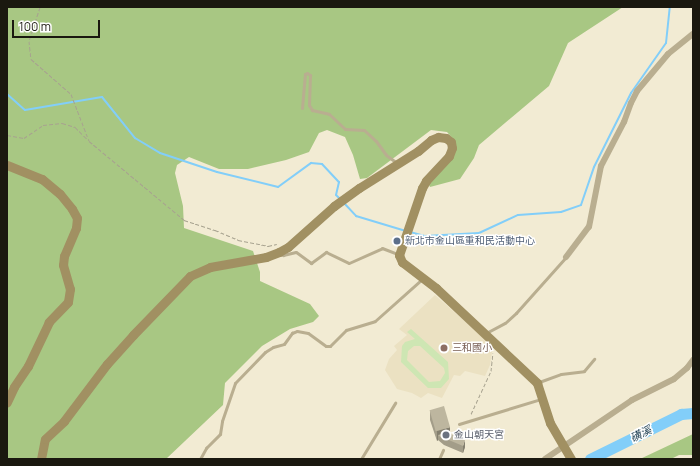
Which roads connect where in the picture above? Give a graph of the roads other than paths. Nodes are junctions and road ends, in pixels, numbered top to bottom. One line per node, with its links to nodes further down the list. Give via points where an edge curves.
1 (693, 34): 7 (street, via 668,54 634,96 624,122 601,166 589,227)
2 (302, 108): 3 (lane, via 307,73 310,74 309,105 312,110 329,114 345,129 364,130 376,141 386,156)
3 (398, 164): 5 (street, via 358,188 288,247); 6 (street, via 438,137 451,142 449,156 424,184)
4 (7, 165): 15 (street, via 42,179 60,194 77,218 63,265 70,289 68,302 49,322)
5 (281, 248): 6 (lane, via 283,255 296,252 311,263 326,252 349,263 382,248); 20 (street, via 266,257 210,267 190,276 107,364 64,421 45,439)
6 (399, 255): 8 (street, via 402,262)
7 (566, 257): 9 (lane, via 516,313 505,323)
8 (422, 279): 9 (street, via 436,288); 21 (lane, via 375,321 346,330 330,346 326,346 308,333 297,331 292,333 284,344 265,352 236,383 220,434 206,448)
9 (485, 334): 13 (street)
10 (594, 359): 13 (lane, via 584,371 561,374)
11 (693, 360): 12 (street)
12 (690, 368): 18 (street, via 632,400)
13 (537, 382): 14 (street)
14 (543, 398): 17 (lane); 18 (street, via 550,423)
15 (7, 402)
16 (395, 403): 22 (lane)
17 (459, 424)
18 (563, 447): 24 (street); 25 (street)
19 (443, 450): 23 (lane)
20 (41, 459)
21 (200, 459)
22 (361, 459)
23 (440, 459)
24 (545, 459)
25 (571, 459)

